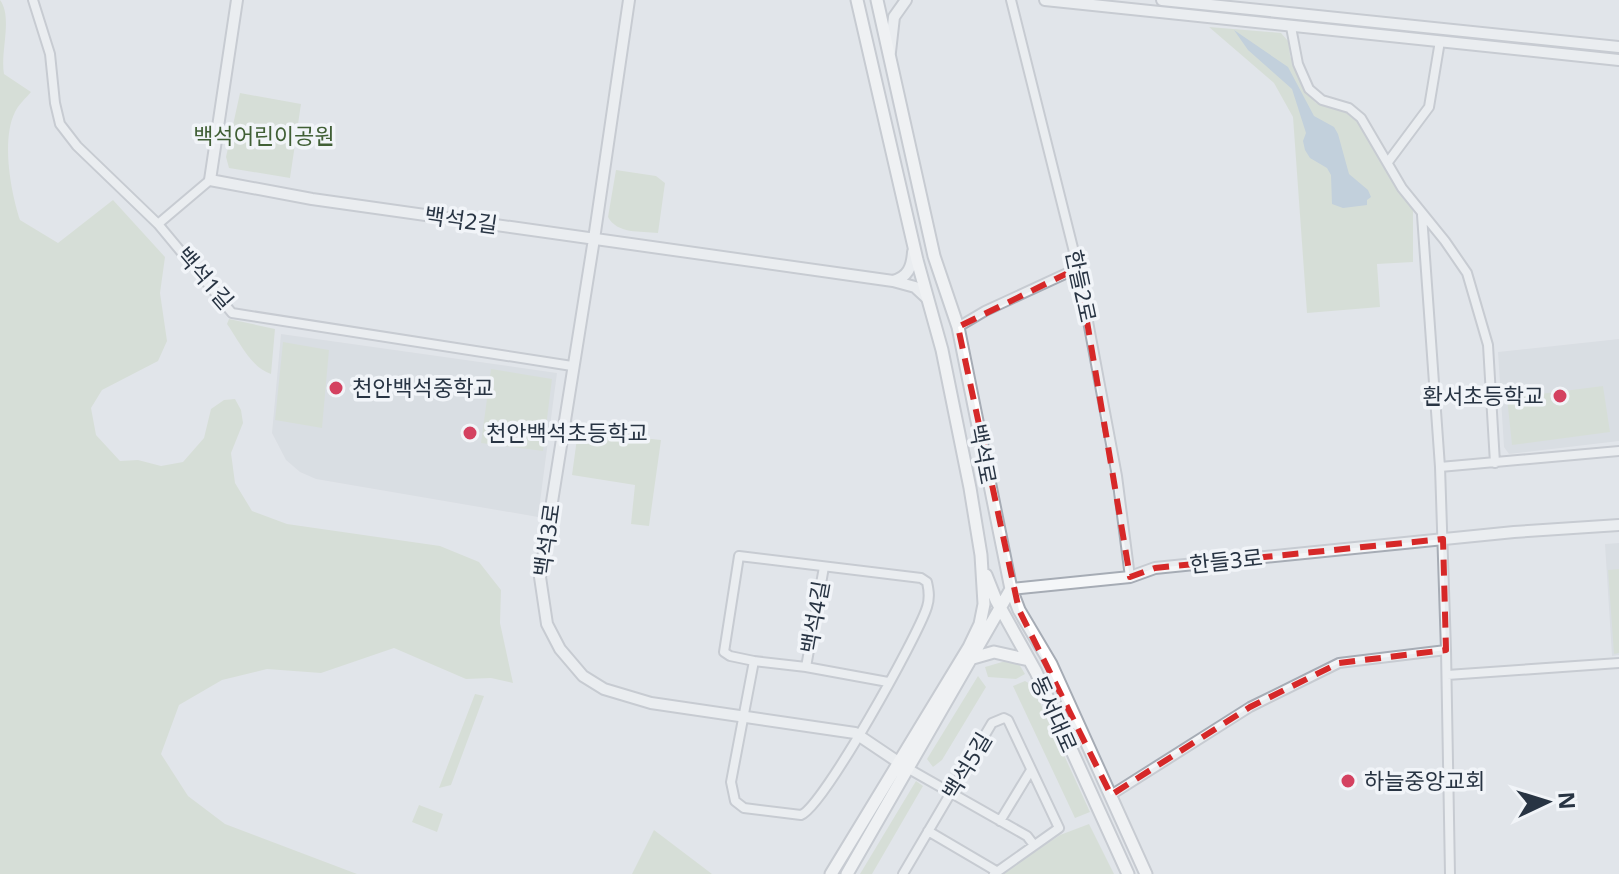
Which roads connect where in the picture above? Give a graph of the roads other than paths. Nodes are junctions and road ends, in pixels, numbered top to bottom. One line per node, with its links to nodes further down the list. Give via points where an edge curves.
1 (33, 0): 18 (street, 백석1길, via 50,54 60,124)
2 (237, 0): 16 (street)
3 (629, 0): 19 (street, 백석3로)
4 (857, 0): 20 (main road, 백석로)
5 (877, 0): 13 (main road, 백석로)
6 (906, 0): 13 (street, via 894,17)
7 (1011, 0): 21 (street, 한들2로)
8 (1045, 0): 10 (street)
9 (1162, 0): 12 (street)
10 (1291, 27): 11 (street); 15 (street, via 1309,89 1361,118)
11 (1440, 41): 14 (street); 15 (street, via 1429,107)
12 (1619, 47)
13 (889, 54): 24 (main road, 백석로, via 934,256)
14 (1619, 60)
15 (1388, 162): 17 (street)
16 (210, 180): 18 (street); 19 (street, 백석2길)
17 (1422, 215): 27 (street, via 1467,273 1488,345); 28 (street)
18 (158, 224): 25 (street, 백석1길, via 232,313)
19 (594, 239): 22 (street, 백석2길); 25 (street, 백석3로)
20 (914, 246): 22 (street, via 909,271); 23 (main road, 백석로)
21 (1078, 268): 24 (street); 33 (street, 한들2로)
22 (893, 281): 23 (street, 백석2길, via 915,287)
23 (928, 299): 31 (main road, 백석로)
24 (958, 327): 34 (main road, 백석로)
25 (572, 366): 45 (street, 백석3로, via 540,577 553,637 570,663 604,689 651,703)
26 (1619, 451): 27 (street)
27 (1495, 463): 28 (street)
28 (1440, 467): 30 (street)
29 (1619, 525): 30 (street, 한들3로)
30 (1443, 539): 33 (street, 한들3로, via 1155,568); 37 (street)
31 (981, 555): 35 (main road, 동서대로); 36 (main road, 백석로)
32 (824, 567): 40 (street, via 739,556 724,652); 42 (street, 백석4길); 44 (street, via 927,582 928,605)
33 (1130, 577): 34 (street, 한들3로)
34 (1011, 589): 35 (main road); 51 (main road, 동서대로)
35 (998, 604): 36 (main road); 38 (main road); 39 (main road, 동서대로)
36 (980, 624): 47 (main road, 백석로)
37 (1446, 650): 43 (street); 51 (street, via 1339,663 1250,707)
38 (973, 658): 39 (main road, via 994,652); 48 (main road)
39 (1029, 660): 59 (main road, 동서대로)
40 (754, 661): 42 (street); 45 (street)
41 (1619, 663): 43 (street)
42 (806, 667): 44 (street)
43 (1447, 675): 61 (street)
44 (888, 682): 46 (street)
45 (743, 717): 46 (street, 백석3로); 46 (street, via 731,782 735,801 744,808 806,814)
46 (859, 736): 47 (street, 백석3로)
47 (898, 762): 48 (street, 백석3로); 57 (main road, 백석로)
48 (909, 769): 50 (street, 백석3로); 58 (main road)
49 (1031, 770): 50 (street, 백석5길, via 1008,720 999,719); 52 (street); 54 (street, 백석5길, via 1059,828)
50 (951, 793): 52 (street, 백석3로); 53 (street, 백석5길)
51 (1111, 795): 60 (main road, 동서대로)
52 (1000, 821): 54 (street, 백석3로)
53 (928, 831): 55 (street); 56 (street, 백석5길)
54 (1034, 845): 55 (street)
55 (995, 872)
56 (906, 873)
57 (831, 874)
58 (847, 874)
59 (1128, 874)
60 (1146, 874)
61 (1450, 874)

